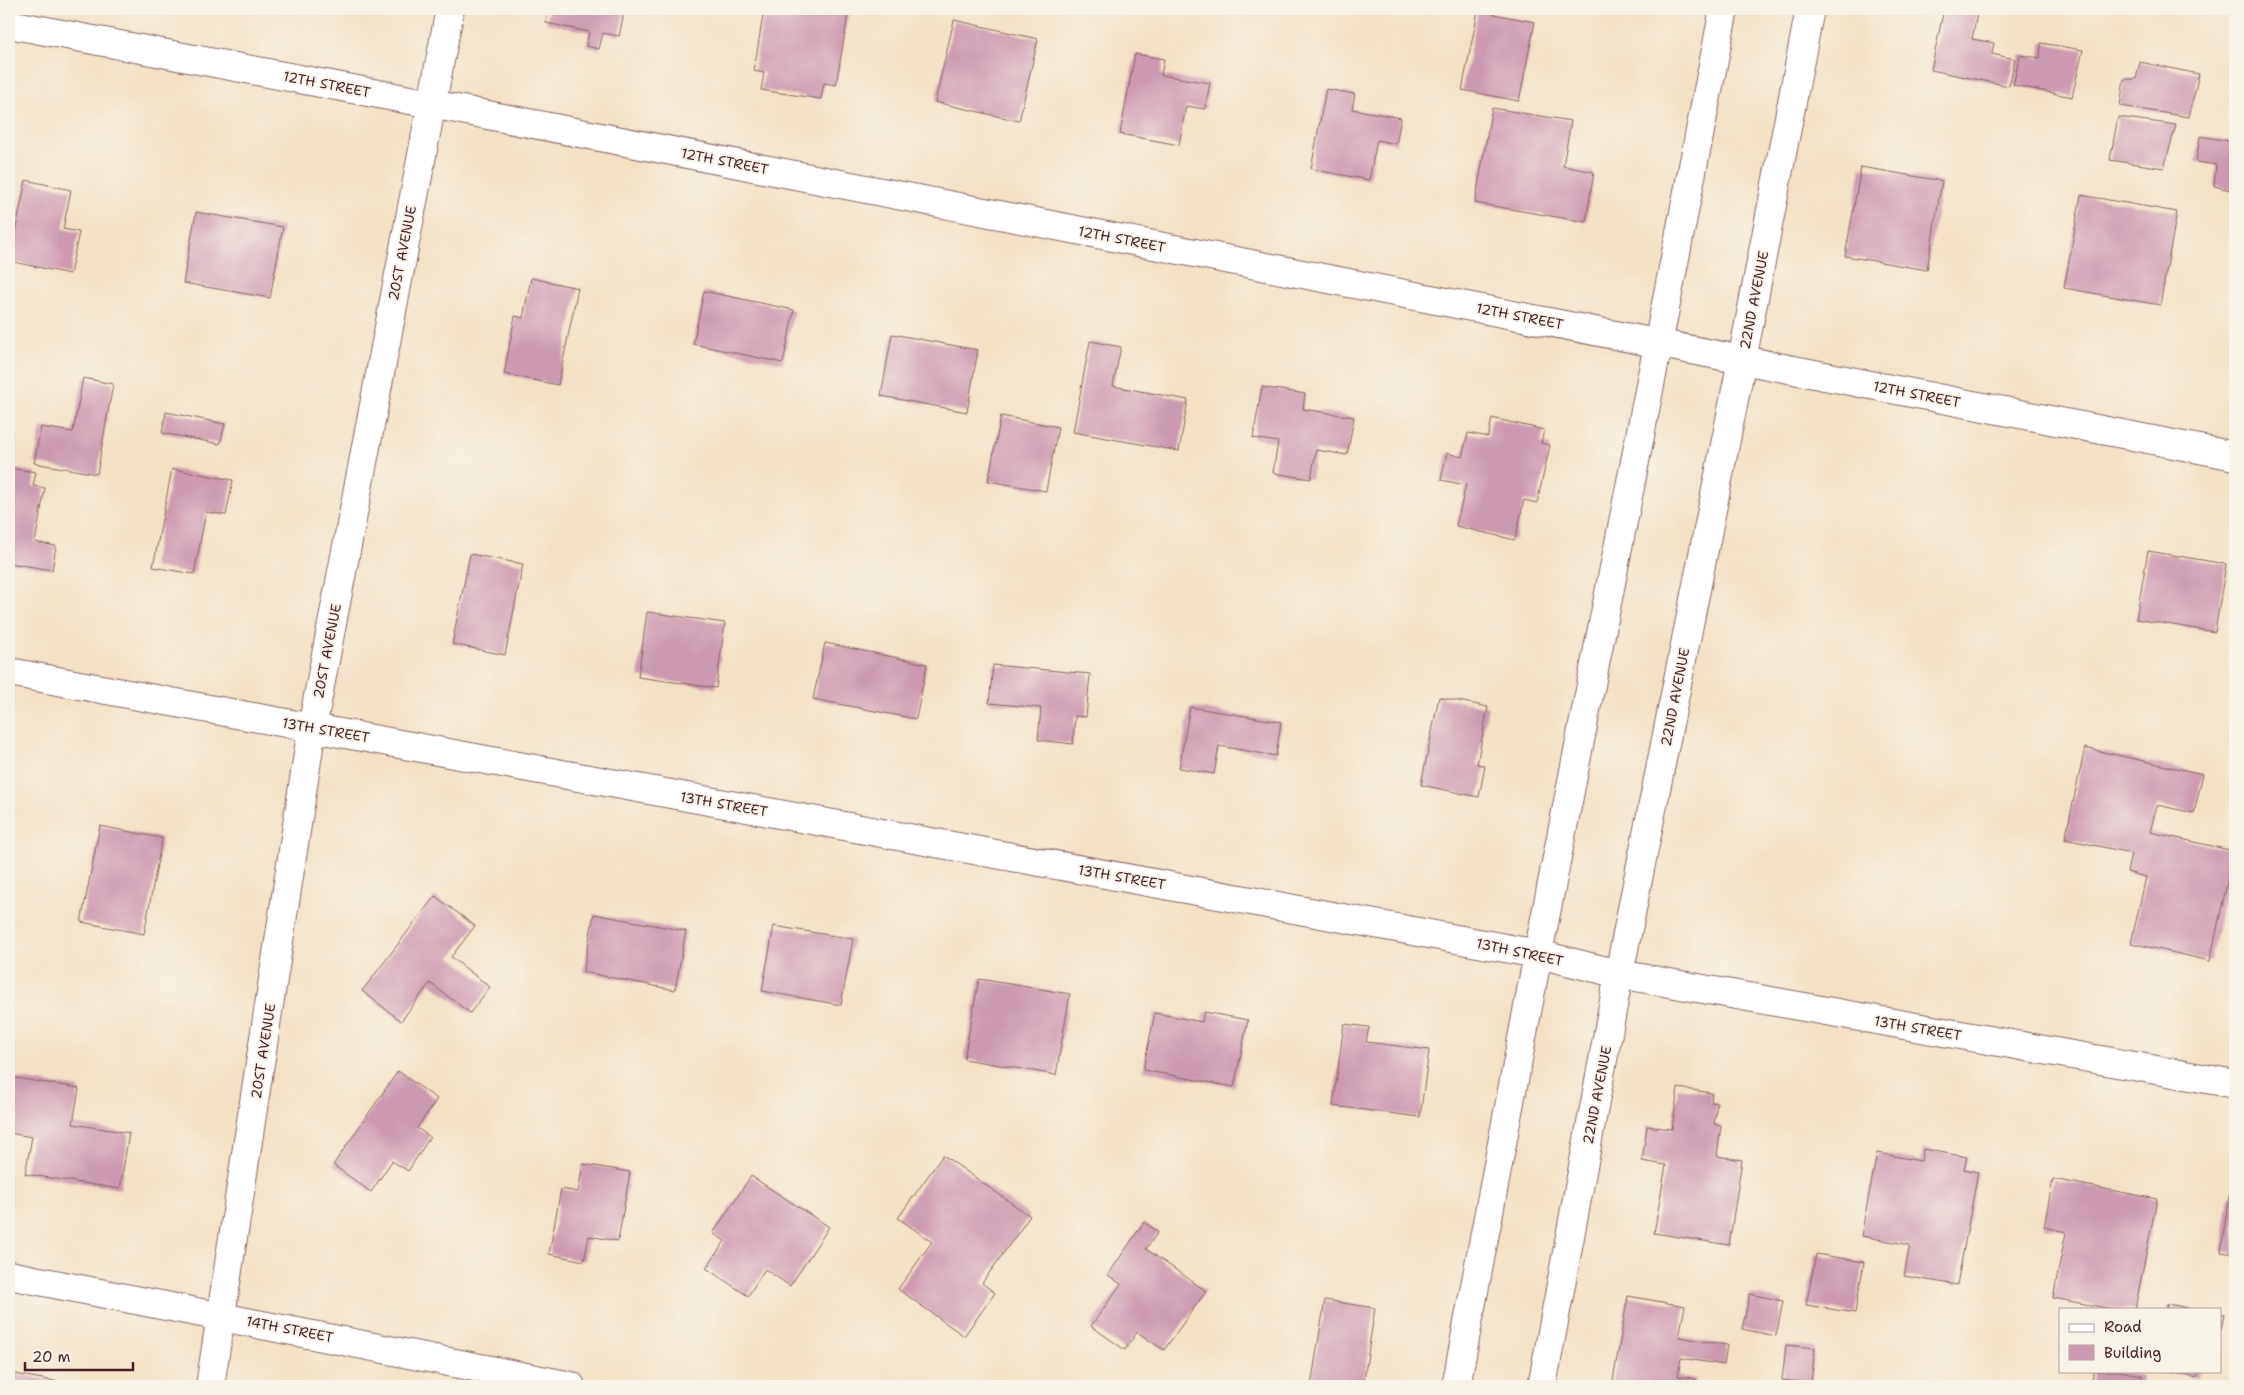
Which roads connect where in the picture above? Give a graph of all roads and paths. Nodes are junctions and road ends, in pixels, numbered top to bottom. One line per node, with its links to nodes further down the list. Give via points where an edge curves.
1 (450, 9): 5 (street, 20ST AVENUE)
2 (1724, 9): 6 (street)
3 (1810, 9): 7 (street, 22ND AVENUE)
4 (9, 24): 5 (street, 12TH STREET)
5 (431, 104): 6 (street, 12TH STREET); 10 (street, 20ST AVENUE)
6 (1659, 344): 7 (street, 12TH STREET); 11 (street)
7 (1742, 360): 8 (street, 12TH STREET); 12 (street, 22ND AVENUE)
8 (2235, 456)
9 (9, 672): 10 (street, 13TH STREET)
10 (312, 728): 11 (street, 13TH STREET); 15 (street, 20ST AVENUE)
11 (1538, 954): 12 (street, 13TH STREET); 18 (street)
12 (1619, 974): 13 (street, 13TH STREET); 19 (street, 22ND AVENUE)
13 (2235, 1084)
14 (9, 1275): 15 (street, 14TH STREET)
15 (223, 1316): 16 (street, 20ST AVENUE); 17 (street, 14TH STREET)
16 (210, 1386)
17 (571, 1386)
18 (1456, 1386)
19 (1542, 1386)

